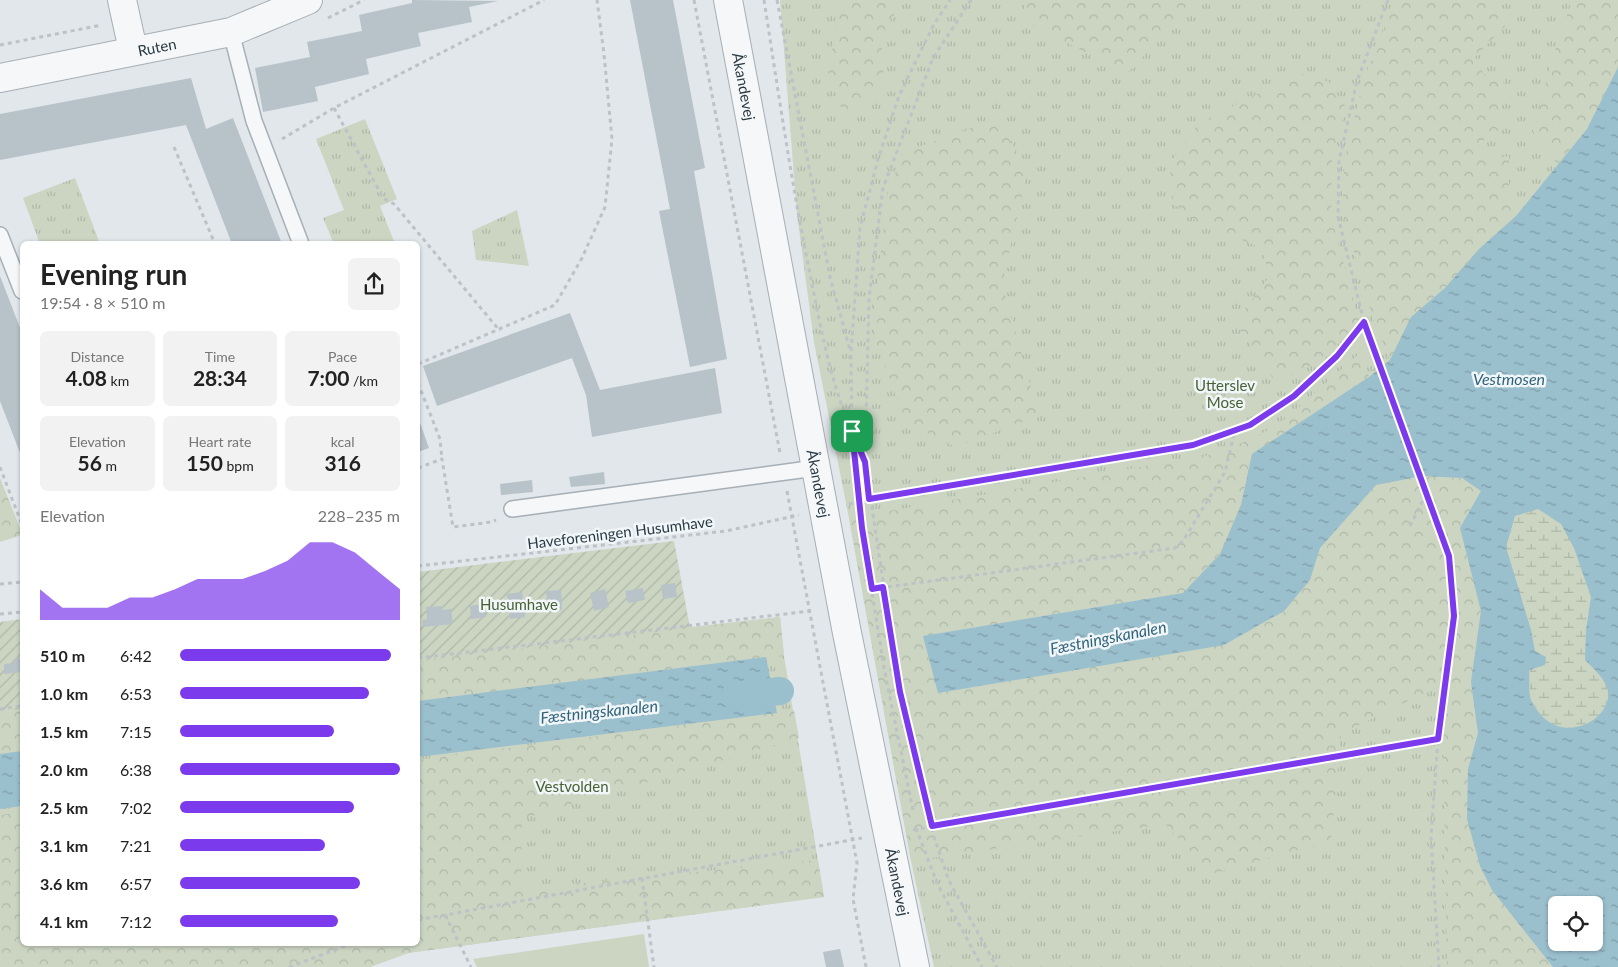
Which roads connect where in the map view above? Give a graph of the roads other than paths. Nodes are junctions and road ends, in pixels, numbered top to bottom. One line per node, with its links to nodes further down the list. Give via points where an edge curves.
1 (308, 0): 4 (street, Ruten)
2 (728, 0): 10 (street, Åkandevej)
3 (124, 10): 5 (street)
4 (231, 32): 5 (street, Ruten); 8 (lane, via 254,121)
5 (133, 50): 6 (street, Ruten)
6 (0, 78)
7 (0, 235): 9 (lane)
8 (300, 241)
9 (20, 286)
10 (816, 468): 11 (lane); 12 (street, Åkandevej)
11 (512, 509)
12 (915, 967)

